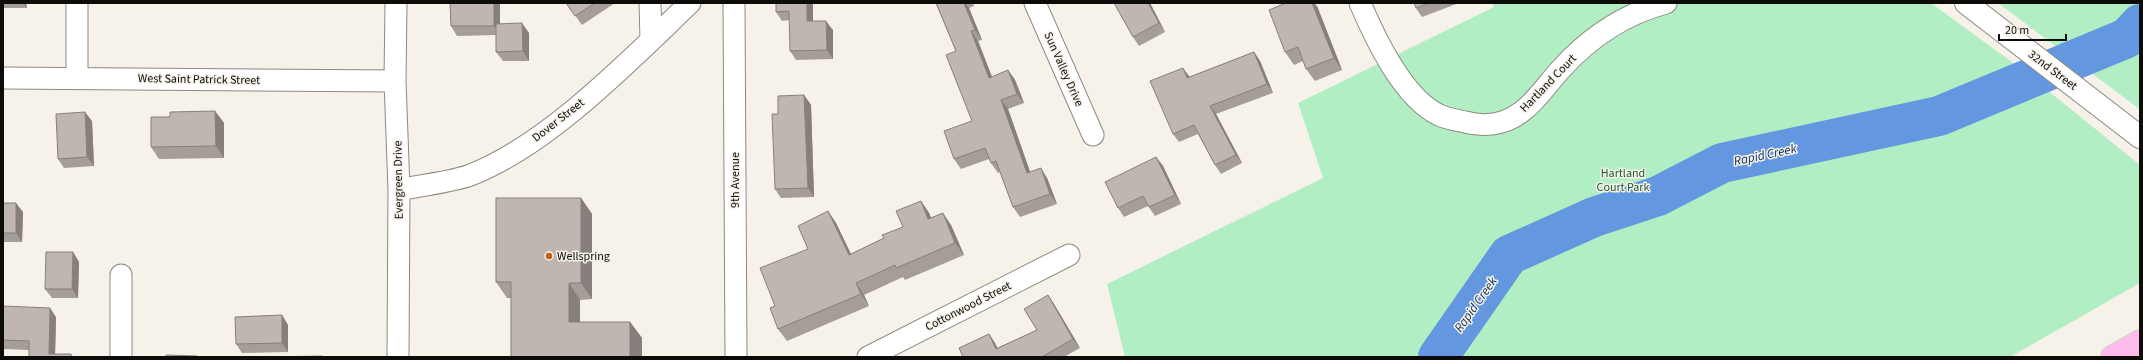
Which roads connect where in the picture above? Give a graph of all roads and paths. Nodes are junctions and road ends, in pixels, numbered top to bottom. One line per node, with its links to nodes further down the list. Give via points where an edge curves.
1 (77, 3): 12 (street)
2 (396, 3): 13 (street, Evergreen Drive)
3 (650, 3): 10 (street)
4 (690, 3): 10 (street, Dover Street)
5 (734, 3): 23 (street, 9th Avenue)
6 (1035, 3): 14 (street, Sun Valley Drive)
7 (1360, 3): 8 (street, Hartland Court, via 1392,66 1416,99 1439,115 1490,126 1519,114 1541,95 1560,70 1589,41 1623,19)
8 (1666, 3)
9 (1966, 3): 15 (street, 32nd Street)
10 (651, 40): 16 (street, Dover Street, via 560,119 519,149 473,174)
11 (3, 78): 12 (street, West Saint Patrick Street)
12 (77, 78): 13 (street, West Saint Patrick Street)
13 (395, 81): 16 (street, Evergreen Drive)
14 (1093, 135)
15 (2140, 137)
16 (399, 190): 22 (street, Evergreen Drive)
17 (1069, 255): 20 (street, Cottonwood Street)
18 (121, 275): 21 (street)
19 (2140, 341): 25 (main road)
20 (901, 350): 24 (street, Cottonwood Street)
21 (121, 357)
22 (398, 357)
23 (736, 357)
24 (868, 357)
25 (2112, 357)

